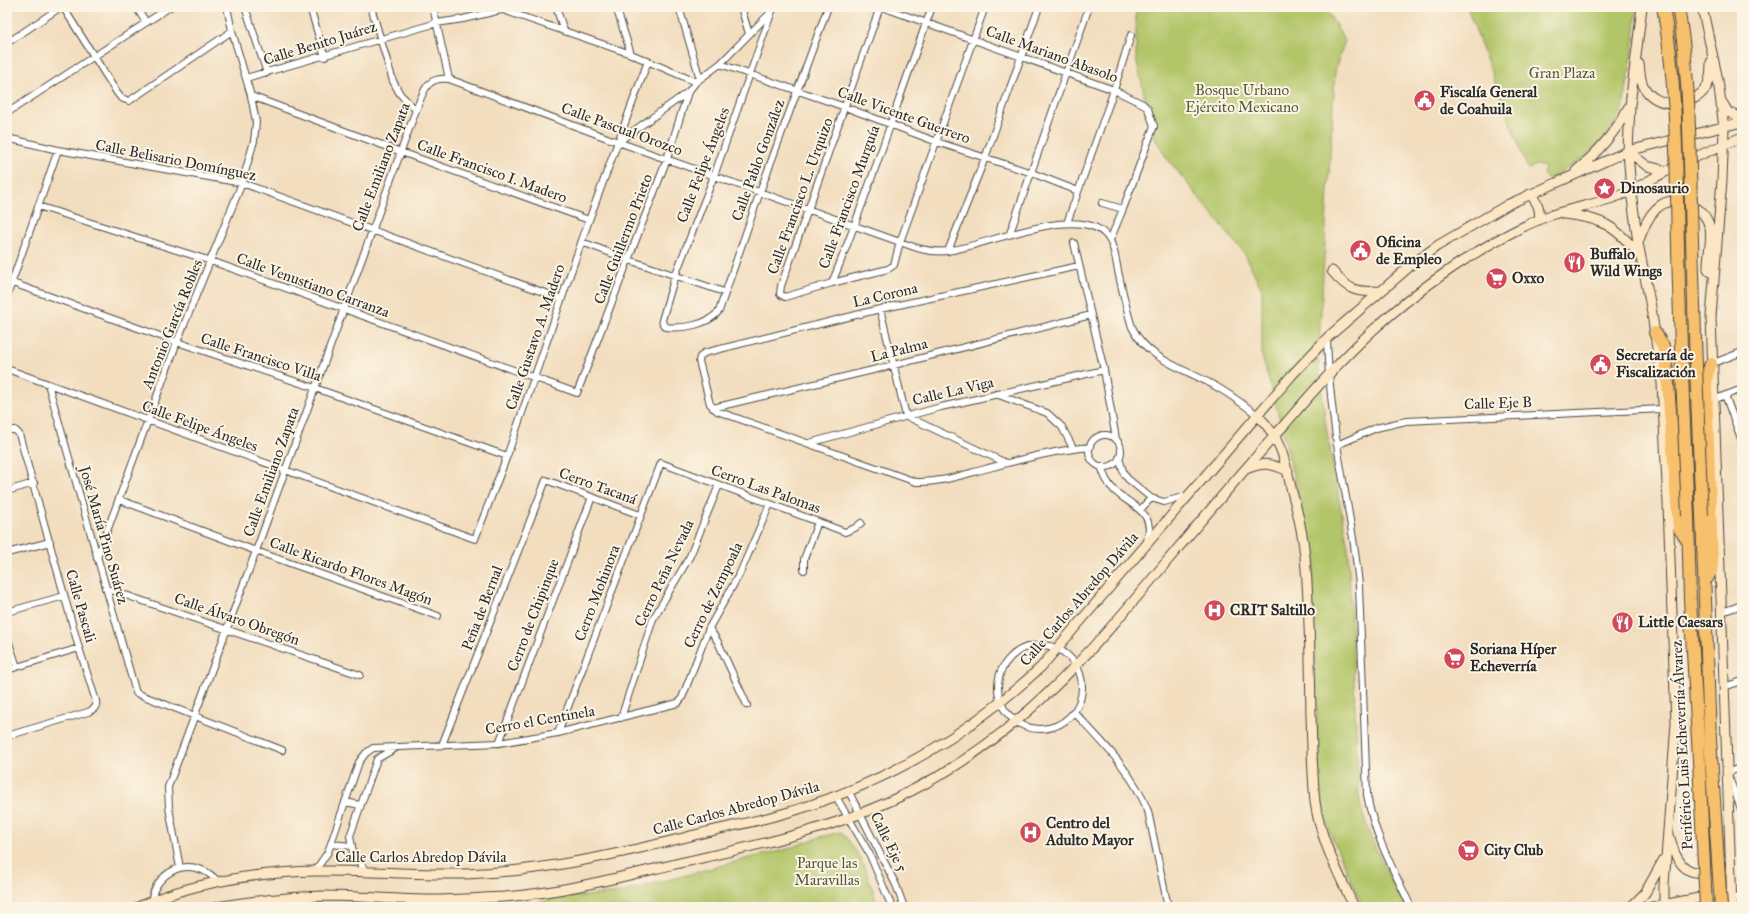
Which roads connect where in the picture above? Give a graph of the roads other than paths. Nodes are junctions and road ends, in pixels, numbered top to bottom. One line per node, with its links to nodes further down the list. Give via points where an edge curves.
1 (62, 7): 24 (street); 40 (street)
2 (136, 7): 28 (street)
3 (170, 7): 28 (street)
4 (227, 7): 31 (street, Antonio García Robles)
5 (245, 7): 46 (street)
6 (310, 7): 41 (street)
7 (372, 7): 35 (street)
8 (433, 7): 29 (street)
9 (514, 7): 27 (street, Calle Benito Juárez)
10 (556, 7): 32 (street)
11 (616, 7): 39 (street)
12 (678, 7): 51 (street)
13 (741, 7): 33 (street)
14 (828, 7): 54 (street, Calle Pablo González)
15 (881, 7): 30 (street, Calle Mariano Abasolo); 59 (street, Calle Francisco L. Urquizo)
16 (932, 7): 30 (street, Calle Francisco Murguía)
17 (985, 7): 36 (street)
18 (1039, 7): 42 (street)
19 (1089, 7): 47 (street)
20 (1642, 7): 43 (main road)
21 (1663, 7): 171 (highway, Periférico Luis Echeverría Álvarez, bridge, via 1675,106)
22 (1678, 7): 178 (highway, Periférico Luis Echeverría Álvarez, bridge, via 1688,105)
23 (1702, 7): 38 (main road)
24 (54, 9): 37 (street)
25 (494, 9): 27 (street, Calle Benito Juárez); 29 (street, Calle Benito Juárez, via 463,19)
26 (774, 9): 33 (street); 48 (street, Calle Felipe Ángeles)
27 (502, 10): 32 (street)
28 (146, 22): 40 (street)
29 (437, 23): 35 (street, Calle Benito Juárez); 50 (street)
30 (926, 23): 36 (street, Calle Mariano Abasolo); 64 (street, Calle Francisco Murguía)
31 (232, 31): 40 (street, via 129,101 121,98); 49 (street, Antonio García Robles)
32 (564, 31): 39 (street)
33 (748, 34): 45 (street)
34 (1131, 35): 53 (street)
35 (381, 38): 41 (street, Calle Benito Juárez); 60 (street, via 396,88)
36 (974, 40): 42 (street, Calle Mariano Abasolo); 69 (street)
37 (7, 43)
38 (1712, 53): 43 (main road, via 1709,80 1703,91 1689,101 1670,104 1648,93 1643,85); 57 (main road)
39 (631, 54): 44 (street)
40 (93, 56): 61 (street)
41 (325, 56): 46 (street, Calle Benito Juárez)
42 (1021, 57): 47 (street, Calle Mariano Abasolo); 74 (street)
43 (1637, 57): 58 (main road)
44 (648, 61): 51 (street); 68 (street, Calle Gustavo A. Madero)
45 (720, 64): 48 (street, Calle Vicente Guerrero); 51 (street)
46 (267, 73): 49 (street, Calle Benito Juárez)
47 (1066, 73): 53 (street, Calle Mariano Abasolo); 77 (street)
48 (751, 74): 54 (street, Calle Vicente Guerrero); 78 (street, Calle Felipe Ángeles)
49 (246, 78): 56 (street, Antonio García Robles)
50 (450, 79): 52 (street, Calle Pascual Orozco, via 433,80); 68 (street, Calle Pascual Orozco)
51 (698, 81): 55 (street)
52 (426, 88): 60 (street, Calle Emiliano Zapata)
53 (1114, 90): 82 (street); 88 (street, Calle Mariano Abasolo, via 1143,104 1154,126)
54 (797, 91): 59 (street, Calle Vicente Guerrero); 83 (street, Calle Pablo González)
55 (688, 92): 68 (street); 75 (street, Calle Guillermo Prieto)
56 (251, 96): 73 (street, Calle Francisco I. Madero); 80 (street, Antonio García Robles, via 256,132)
57 (1721, 100): 62 (main road, via 1728,112); 65 (main road)
58 (1630, 104): 72 (main road, Periférico Luis Echeverría Álvarez); 79 (main road, via 1619,126)
59 (845, 107): 64 (street, Calle Vicente Guerrero); 87 (street, Calle Francisco L. Urquizo)
60 (416, 110): 73 (street, Calle Emiliano Zapata)
61 (7, 113)
62 (1742, 118)
63 (1742, 122): 65 (main road, Calle Carlos Abredop Dávila)
64 (890, 124): 69 (street, Calle Vicente Guerrero); 93 (street, Calle Francisco Murguía)
65 (1724, 128): 70 (main road); 72 (main road, Calle Carlos Abredop Dávila)
66 (1742, 137): 70 (main road)
67 (7, 138): 71 (street, Calle Belisario Domínguez)
68 (618, 142): 75 (street, Calle Pascual Orozco); 90 (street, Calle Gustavo A. Madero)
69 (936, 142): 74 (street, Calle Vicente Guerrero); 98 (street)
70 (1724, 144): 76 (main road); 107 (main road)
71 (58, 150): 80 (street, Calle Belisario Domínguez); 86 (street)
72 (1628, 151): 76 (main road, via 1646,166); 79 (main road, Calle Carlos Abredop Dávila); 81 (main road, Periférico Luis Echeverría Álvarez)
73 (401, 152): 90 (street, Calle Francisco I. Madero); 94 (street, Calle Emiliano Zapata)
74 (985, 158): 77 (street, Calle Vicente Guerrero); 101 (street)
75 (667, 159): 78 (street, Calle Pascual Orozco); 103 (street, Calle Guillermo Prieto)
76 (1667, 172): 81 (main road)
77 (1032, 173): 82 (street, Calle Vicente Guerrero); 95 (street)
78 (714, 176): 83 (street, Calle Pascual Orozco); 108 (street, Calle Felipe Ángeles)
79 (1570, 176): 84 (main road, Calle Carlos Abredop Dávila)
80 (242, 183): 94 (street, Calle Belisario Domínguez); 104 (street, Antonio García Robles)
81 (1631, 190): 89 (main road, via 1596,203); 100 (main road, Periférico Luis Echeverría Álvarez)
82 (1078, 191): 92 (street)
83 (760, 192): 87 (street, Calle Pascual Orozco); 112 (street, Calle Pablo González)
84 (1530, 194): 91 (main road, via 1539,208); 111 (main road, Calle Carlos Abredop Dávila, via 1437,246)
85 (1102, 204): 88 (street)
86 (38, 206): 104 (street, Calle Venustiano Carranza); 109 (street)
87 (809, 209): 93 (street, Calle Pascual Orozco); 110 (street, Calle Francisco L. Urquizo, via 780,291 782,296 788,297)
88 (1123, 209): 96 (street)
89 (1557, 213): 91 (main road); 102 (main road, via 1590,217 1599,221 1616,230)
90 (589, 220): 97 (street, Calle Gustavo A. Madero)
91 (1539, 220): 127 (main road, via 1478,252 1431,283 1374,330)
92 (1067, 223): 95 (street); 96 (street, via 1085,224 1096,228)
93 (856, 226): 98 (street, Calle Pascual Orozco); 110 (street, Calle Francisco Murguía)
94 (371, 231): 114 (street, Calle Belisario Domínguez); 116 (street, Calle Emiliano Zapata)
95 (1010, 233): 101 (street)
96 (1110, 240): 138 (street, via 1132,327 1143,345 1165,361 1216,386)
97 (582, 242): 103 (street); 114 (street, Calle Gustavo A. Madero)
98 (900, 242): 101 (street, Calle Pascual Orozco, via 932,252); 110 (street, via 894,265 888,269)
99 (1074, 243): 105 (street)
100 (1638, 243): 102 (main road, Periférico Luis Echeverría Álvarez); 107 (main road, via 1651,213 1658,207 1669,201 1690,204 1701,212 1710,226 1708,269)
101 (948, 251)
102 (1640, 255): 119 (main road, Periférico Luis Echeverría Álvarez)
103 (629, 260): 108 (street); 132 (street, Calle Guillermo Prieto)
104 (211, 261): 116 (street, Calle Venustiano Carranza); 121 (street, Antonio García Robles)
105 (1079, 266): 115 (street, La Corona); 117 (street)
106 (1332, 271): 111 (main road, via 1357,291)
107 (1714, 275): 123 (main road)
108 (675, 276): 112 (street); 118 (street, Calle Felipe Ángeles, via 662,318 666,327 686,326)
109 (9, 282): 113 (street); 121 (street, Calle Francisco Villa)
110 (832, 283)
111 (1380, 291): 120 (main road, Calle Carlos Abredop Dávila)
112 (724, 292): 118 (street, Calle Pablo González, via 719,311)
113 (7, 296)
114 (562, 299): 128 (street, Calle Gustavo A. Madero)
115 (880, 309): 124 (street); 136 (street, La Corona, via 704,353 699,361)
116 (343, 310): 128 (street, Calle Venustiano Carranza); 130 (street, Calle Emiliano Zapata)
117 (1091, 315): 124 (street, La Palma); 126 (street)
118 (710, 319)
119 (1655, 333): 137 (main road, Periférico Luis Echeverría Álvarez); 171 (highway, via 1663,346 1667,371 1679,528)
120 (1327, 338): 127 (street); 138 (main road, Calle Carlos Abredop Dávila)
121 (177, 342): 130 (street, Calle Francisco Villa); 140 (street, Antonio García Robles)
122 (1742, 352): 123 (street)
123 (1711, 364): 135 (main road); 178 (highway, via 1706,385 1712,562 1711,571)
124 (894, 365): 136 (street, La Palma); 139 (street)
125 (7, 369): 129 (street, Calle Felipe Ángeles)
126 (1104, 370): 133 (street, Calle La Viga); 143 (street)
127 (1328, 374): 142 (main road); 146 (street)
128 (534, 379): 132 (street, Calle Venustiano Carranza); 149 (street, Calle Gustavo A. Madero)
129 (48, 384): 140 (street, Calle Felipe Ángeles); 176 (street, José María Pino Suárez)
130 (315, 388): 149 (street, Calle Francisco Villa); 154 (street, Calle Emiliano Zapata)
131 (1742, 389): 134 (street)
132 (577, 393)
133 (996, 394): 139 (street, Calle La Viga); 148 (street, via 1046,413 1062,427)
134 (1725, 395): 135 (street); 144 (street)
135 (1713, 400): 183 (main road)
136 (713, 408): 145 (street)
137 (1663, 409): 146 (street, Calle Eje B, via 1406,421 1376,428); 218 (main road, Periférico Luis Echeverría Álvarez, via 1676,723)
138 (1256, 414): 142 (main road); 161 (main road, Calle Carlos Abredop Dávila)
139 (906, 416): 145 (street, Calle La Viga); 152 (street)
140 (148, 421): 154 (street, Calle Felipe Ángeles); 164 (street, Antonio García Robles)
141 (7, 430): 158 (street, Calle Pascali, via 15,430 19,434)
142 (1275, 435): 155 (main road); 156 (main road)
143 (1116, 439): 147 (street, via 1103,435 1097,437); 150 (street, via 1121,449)
144 (1742, 441)
145 (809, 443): 152 (street, via 916,482 949,479)
146 (1337, 445): 236 (street, via 1357,556 1367,796 1376,831)
147 (1090, 447): 148 (street); 153 (street, via 1092,459)
148 (1073, 448): 152 (street)
149 (507, 456): 170 (street, Calle Gustavo A. Madero)
150 (1119, 458): 153 (street, via 1112,465); 163 (street, via 1128,479)
151 (661, 463): 159 (street, Cerro Las Palomas); 167 (street, Cerro Mohinora)
152 (1006, 464)
153 (1101, 466): 166 (street, via 1114,490)
154 (285, 470): 170 (street, Calle Felipe Ángeles); 174 (street, Calle Emiliano Zapata)
155 (1243, 471): 156 (main road, via 1259,464 1276,466); 190 (main road, via 1139,596)
156 (1288, 471): 235 (main road, via 1305,556 1316,803 1322,833)
157 (546, 480): 162 (street, Cerro Tacaná); 206 (street, Peña de Bernal)
158 (34, 483): 160 (street); 172 (street, Calle Pascali)
159 (719, 486): 165 (street, Cerro Las Palomas); 201 (street, Cerro Peña Nevada, via 690,556 653,620)
160 (7, 491)
161 (1188, 495): 163 (street, via 1164,502); 173 (main road, Calle Carlos Abredop Dávila)
162 (592, 497): 167 (street, Cerro Tacaná); 205 (street, Cerro de Chipinque)
163 (1151, 498): 166 (street)
164 (120, 500): 174 (street, Calle Ricardo Flores Magón); 176 (street, Antonio García Robles)
165 (770, 504): 168 (street, Cerro Las Palomas); 185 (street, Cerro de Zempoala, via 740,573)
166 (1140, 510): 173 (street, via 1150,526)
167 (640, 515): 203 (street, Cerro Mohinora)
168 (818, 522): 169 (street, Cerro Las Palomas, via 846,532); 177 (street, via 804,559)
169 (861, 522)
170 (475, 539)
171 (1688, 541): 239 (highway, Periférico Luis Echeverría Álvarez, bridge)
172 (50, 542): 175 (street); 180 (street, Calle Pascali)
173 (1146, 545): 189 (main road, Calle Carlos Abredop Dávila)
174 (256, 551): 184 (street, Calle Ricardo Flores Magón); 186 (street, Calle Emiliano Zapata)
175 (7, 553)
176 (98, 558): 179 (street, José María Pino Suárez)
177 (804, 570)
178 (1704, 582): 240 (highway, Periférico Luis Echeverría Álvarez, bridge)
179 (105, 588): 186 (street, Calle Álvaro Obregón); 200 (street, José María Pino Suárez, via 136,693)
180 (64, 596): 182 (street); 188 (street, Calle Pascali)
181 (1742, 605): 183 (street)
182 (7, 612)
183 (1722, 612): 195 (main road)
184 (438, 616)
185 (709, 628): 196 (street, Cerro de Zempoala); 198 (street)
186 (226, 629): 193 (street, Calle Álvaro Obregón); 200 (street, Calle Emiliano Zapata)
187 (7, 636): 191 (street)
188 (79, 648): 191 (street); 204 (street, Calle Pascali, via 96,701 94,710)
189 (1057, 649): 190 (street, via 1065,653); 197 (main road, Calle Carlos Abredop Dávila, via 1026,681); 197 (street, via 1043,646 1028,647 1012,656 1003,668 998,682)
190 (1076, 666): 199 (street, via 1082,689); 202 (main road)
191 (17, 667): 192 (street)
192 (7, 670)
193 (360, 675)
194 (1742, 680): 195 (street)
195 (1724, 687): 210 (main road)
196 (682, 698): 201 (street, Cerro el Centinela, via 678,704)
197 (1000, 702): 202 (street, via 1009,717); 211 (main road, Calle Carlos Abredop Dávila, via 951,739 919,758 883,777)
198 (747, 705)
199 (1074, 712): 202 (street, via 1067,720 1047,729 1026,727); 234 (street, via 1116,756 1142,796 1148,811)
200 (194, 716): 208 (street); 223 (street, Calle Emiliano Zapata, via 167,795)
201 (621, 718): 203 (street, Cerro el Centinela)
202 (1016, 722): 216 (main road, via 957,766)
203 (558, 733): 205 (street, Cerro el Centinela)
204 (7, 736)
205 (499, 743): 206 (street, Cerro el Centinela)
206 (442, 745): 207 (street, Cerro el Centinela)
207 (397, 747): 213 (street, Cerro el Centinela, via 373,748 366,753 359,762); 214 (street, via 377,759)
208 (282, 750)
209 (1742, 767): 210 (street)
210 (1727, 773): 215 (street); 219 (main road)
211 (848, 790): 212 (main road, Calle Carlos Abredop Dávila); 216 (street, Calle Eje 5)
212 (835, 795): 217 (street, Calle Eje 5); 225 (main road, Calle Carlos Abredop Dávila, via 799,809 758,820 585,860 527,870 465,874)
213 (345, 802): 214 (street); 220 (street, Cerro el Centinela)
214 (360, 805): 221 (street, via 350,836)
215 (1742, 811)
216 (861, 814): 217 (main road); 233 (street, Calle Eje 5)
217 (848, 819): 231 (main road, via 756,846 614,879 509,896 432,900 323,896); 232 (street, Calle Eje 5, via 869,853)
218 (1668, 831): 219 (main road, via 1678,860 1687,870 1701,873 1718,863 1724,854); 222 (main road, Periférico Luis Echeverría Álvarez)
219 (1729, 835): 227 (main road)
220 (331, 844): 221 (street); 224 (street, Cerro el Centinela)
221 (352, 846): 225 (street)
222 (1666, 856): 229 (main road, Periférico Luis Echeverría Álvarez); 237 (main road, via 1647,889)
223 (180, 868): 226 (street, via 194,867 208,872); 228 (street, via 166,874 156,886)
224 (315, 871): 225 (main road, Calle Carlos Abredop Dávila); 226 (main road, Calle Carlos Abredop Dávila)
225 (366, 872)
226 (219, 882): 228 (main road, Calle Carlos Abredop Dávila, via 176,892)
227 (1736, 898): 229 (main road); 240 (main road)
228 (151, 904): 230 (main road, Calle Carlos Abredop Dávila)
229 (1664, 906): 238 (main road)
230 (138, 907)
231 (217, 907)
232 (892, 907)
233 (904, 907)
234 (1168, 907)
235 (1354, 907)
236 (1411, 907)
237 (1631, 907)
238 (1652, 907)
239 (1706, 907)
240 (1720, 907)

